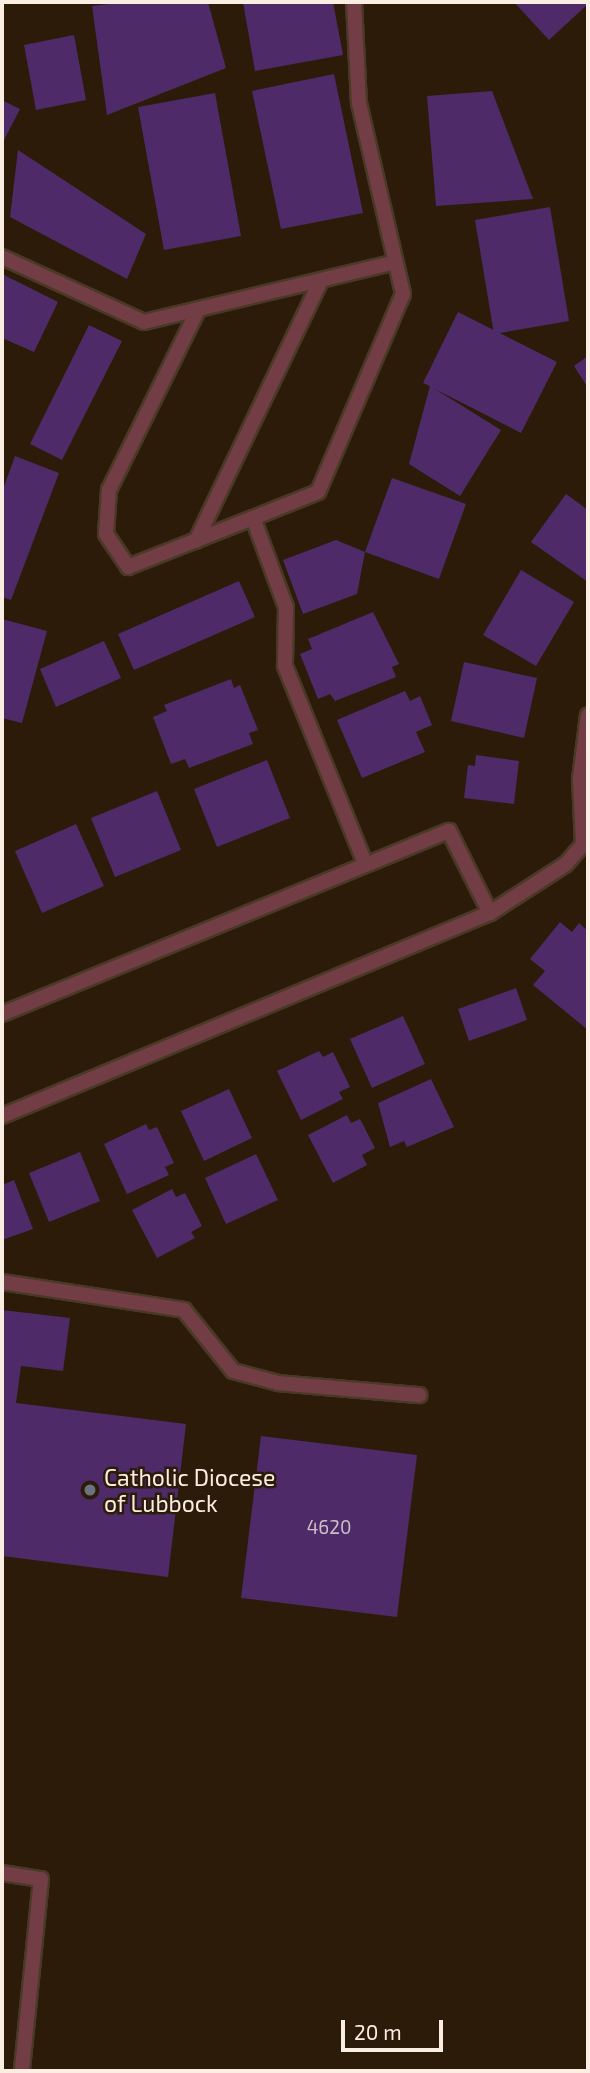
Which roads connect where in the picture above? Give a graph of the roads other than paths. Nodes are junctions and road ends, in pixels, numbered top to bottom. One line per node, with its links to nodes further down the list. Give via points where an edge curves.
1 (354, 2): 3 (lane, via 359,103)
2 (2, 257): 5 (lane, via 144,322)
3 (395, 262): 4 (lane); 6 (lane, via 402,294 318,492)
4 (321, 280): 5 (lane); 7 (lane)
5 (198, 310): 7 (lane, via 108,490 106,534 128,567)
6 (253, 518): 7 (lane); 10 (lane, via 286,607 285,666)
7 (196, 541)
8 (588, 715): 9 (lane, via 580,779)
9 (586, 842): 11 (lane, via 566,864)
10 (365, 863): 11 (lane, via 449,831); 12 (lane)
11 (490, 913): 13 (lane)
12 (2, 1014)
13 (2, 1116)
14 (2, 1282): 15 (lane, via 184,1310 233,1371 278,1383)
15 (419, 1395)
16 (2, 1873): 17 (lane, via 41,1879)
17 (22, 2071)

